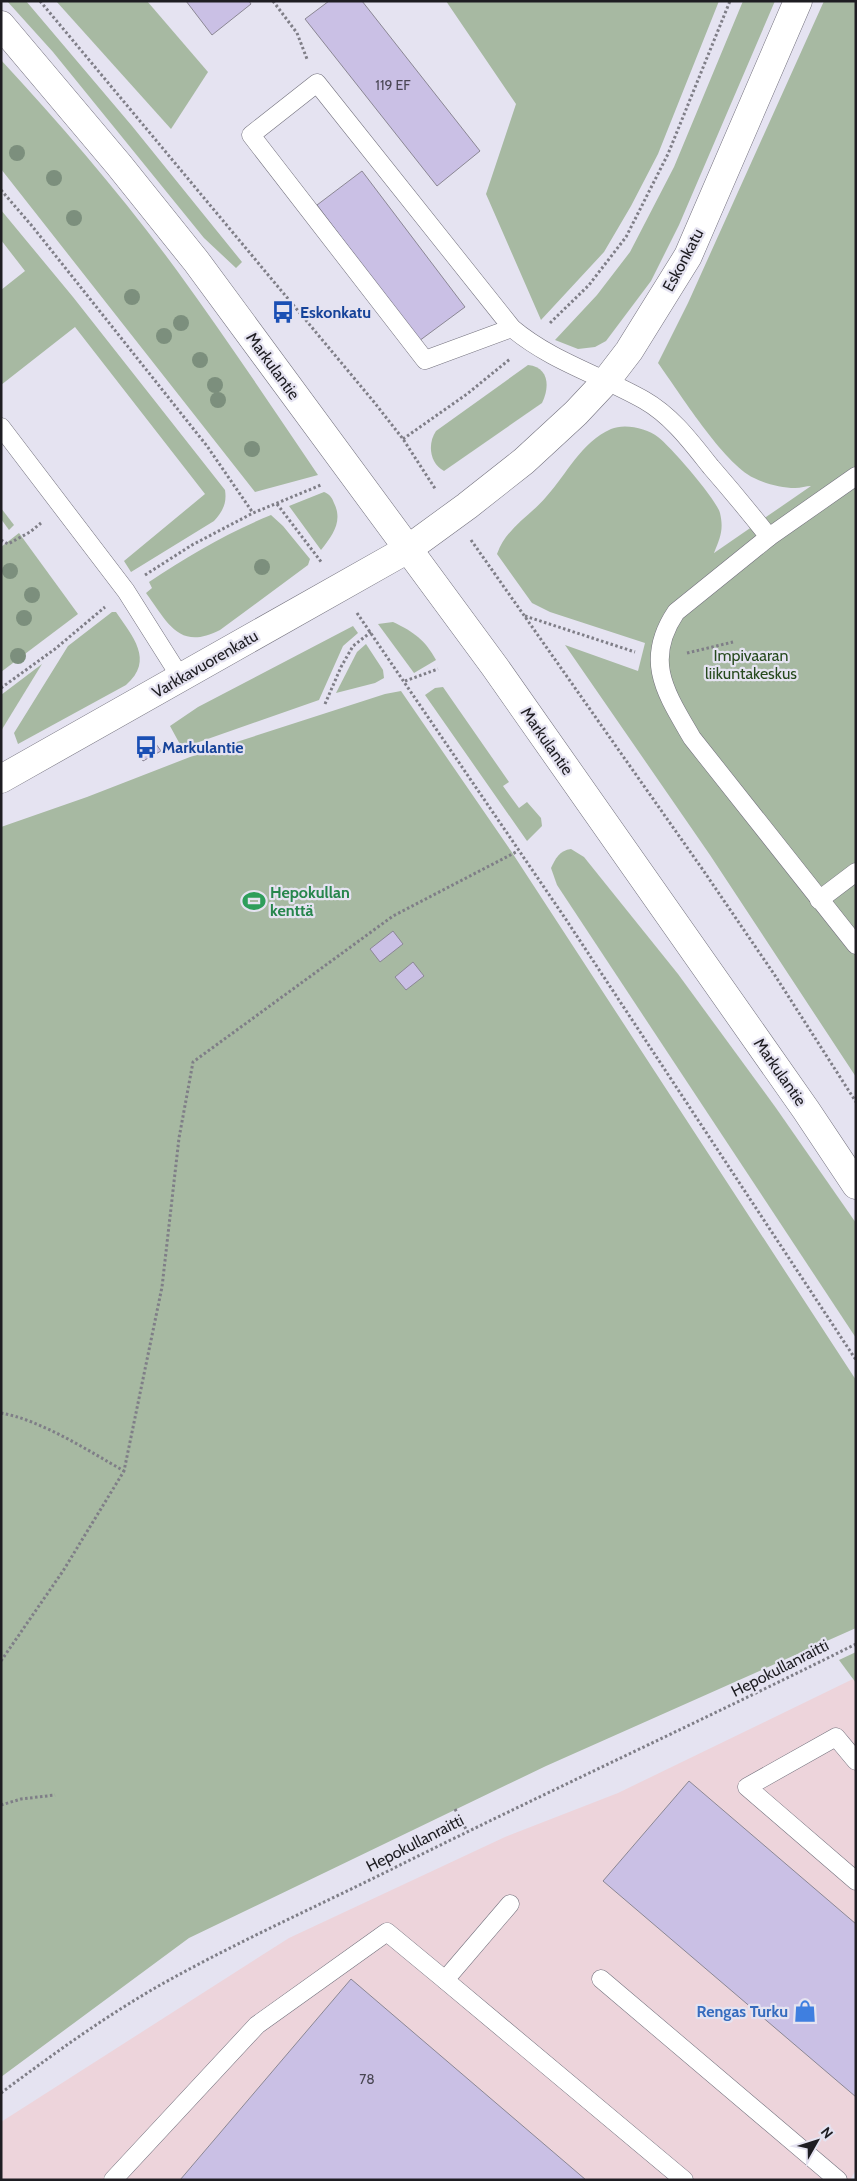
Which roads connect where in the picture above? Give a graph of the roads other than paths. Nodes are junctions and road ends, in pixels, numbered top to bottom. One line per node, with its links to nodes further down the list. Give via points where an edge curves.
1 (798, 1): 4 (main road, Eskonkatu, via 688,256 645,327)
2 (1, 25): 8 (main road, Markulantie, via 196,261)
3 (512, 328): 3 (lane, via 317,83 250,135 425,360); 4 (lane, via 530,343)
4 (606, 381): 7 (lane, via 645,400 684,434); 8 (main road, Eskonkatu, via 524,461)
5 (1, 427): 9 (lane, via 126,591)
6 (854, 481): 7 (lane)
7 (769, 537): 12 (lane, via 676,612 668,624 658,660 662,680 692,738)
8 (408, 549): 9 (main road, Varkkavuorenkatu); 14 (main road, Markulantie, via 613,832)
9 (181, 678): 10 (main road, Varkkavuorenkatu)
10 (1, 779)
11 (856, 872): 12 (lane)
12 (819, 900): 13 (lane)
13 (856, 945)
14 (856, 1185)
15 (856, 1761): 16 (lane, via 836,1737 747,1787)
16 (856, 1881)
17 (510, 1904): 19 (lane)
18 (601, 1979): 22 (lane)
19 (445, 1980): 20 (lane, via 387,1932 257,2025); 21 (lane)
20 (113, 2180)
21 (684, 2180)
22 (838, 2180)

